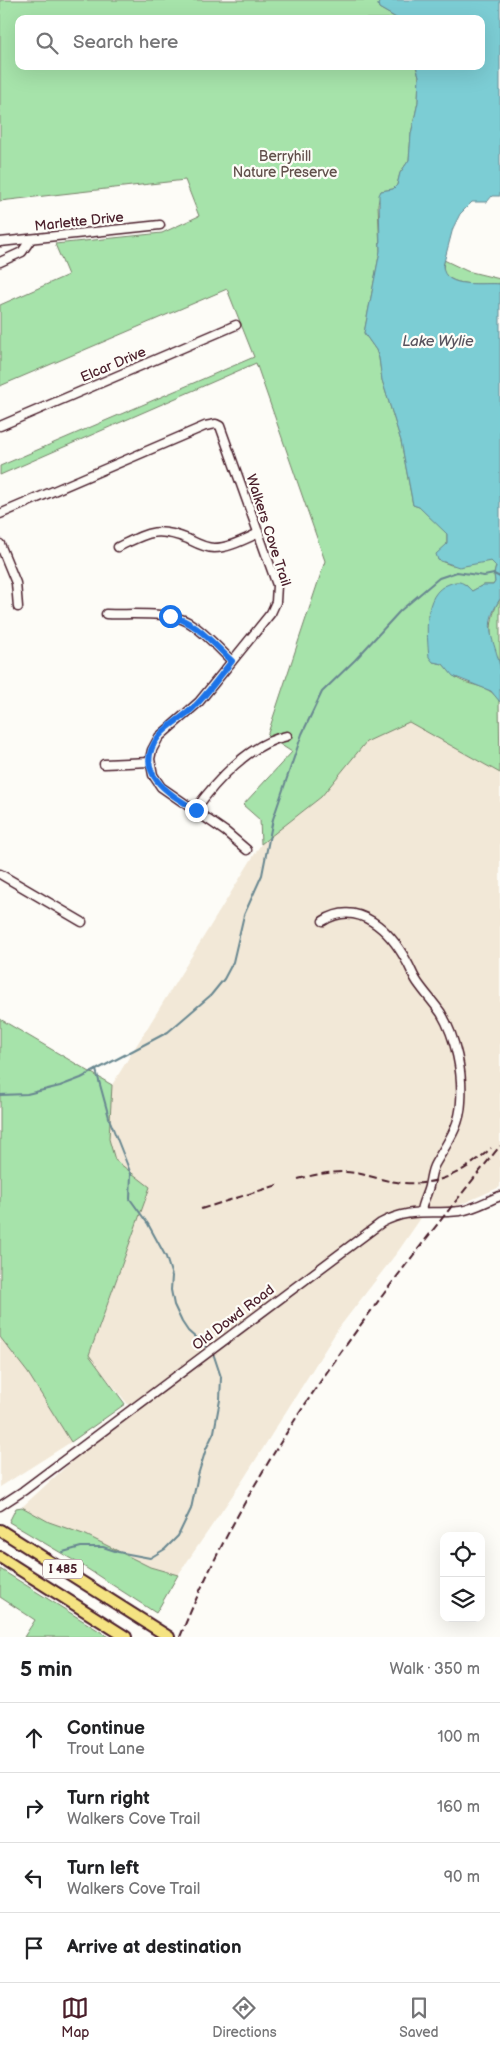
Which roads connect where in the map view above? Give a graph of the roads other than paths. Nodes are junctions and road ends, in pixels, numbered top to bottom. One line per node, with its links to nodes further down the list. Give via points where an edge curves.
1 (160, 225): 2 (street, Marlette Drive)
2 (31, 239): 3 (street, Marlette Drive); 4 (street, via 22,252)
3 (0, 242)
4 (0, 262)
5 (236, 325): 6 (street, Elcar Drive)
6 (0, 426)
7 (0, 514): 8 (street, Walkers Cove Trail, via 216,424 222,429)
8 (258, 533): 10 (street, via 216,548 159,531); 13 (street, Walkers Cove Trail, via 278,596 271,613)
9 (0, 544): 11 (street, via 16,583)
10 (118, 547)
11 (18, 607)
12 (106, 614): 13 (street, via 182,619 197,628)
13 (232, 661): 15 (street, Walkers Cove Trail, via 199,702 159,737)
14 (286, 736): 17 (street, via 255,749 215,783)
15 (150, 762): 16 (street); 17 (street, via 161,787)
16 (104, 764)
17 (196, 810): 18 (street)
18 (247, 850)
19 (0, 874): 21 (street)
20 (323, 921): 23 (street, via 337,914 352,912 383,930 449,1029 462,1090 459,1121 434,1165)
21 (82, 922)
22 (500, 1196): 23 (street, Old Dowd Road, via 466,1210)
23 (421, 1211): 24 (street, Old Dowd Road, via 394,1216 374,1227)
24 (0, 1506)
25 (0, 1530): 28 (highway, I 485)
26 (0, 1557): 27 (highway, I 485)
27 (126, 1637)
28 (169, 1637)

